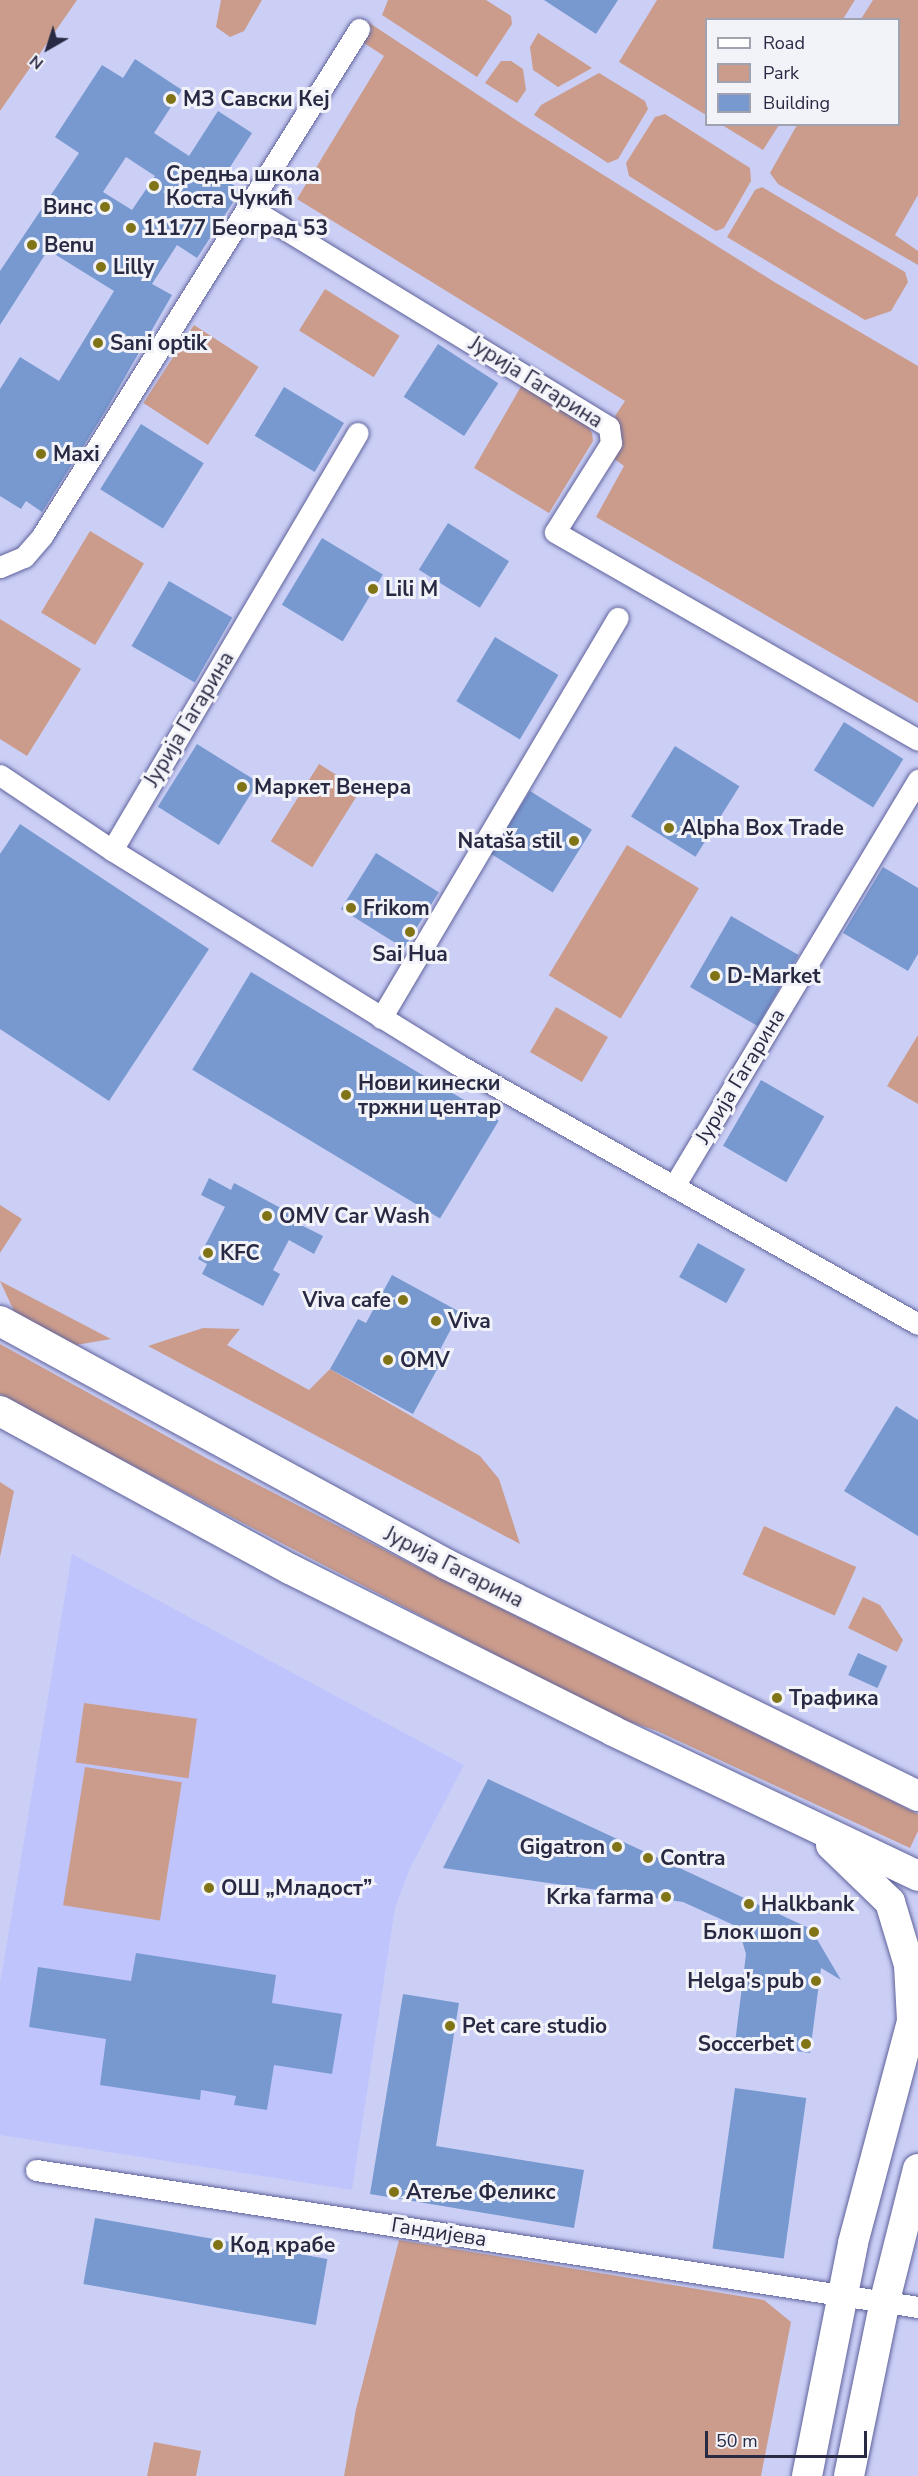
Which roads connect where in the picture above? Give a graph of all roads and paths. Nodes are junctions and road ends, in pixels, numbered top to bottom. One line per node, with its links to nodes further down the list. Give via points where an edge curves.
1 (359, 29): 2 (street)
2 (248, 206): 4 (street, via 42,536 24,557); 6 (street, Јурија Гагарина, via 609,427 611,443 555,532)
3 (358, 433): 9 (street, Јурија Гагарина)
4 (0, 567)
5 (618, 618): 10 (street)
6 (918, 740)
7 (0, 775): 9 (street)
8 (918, 780): 11 (street, Јурија Гагарина)
9 (112, 850): 10 (street)
10 (381, 1018): 11 (street)
11 (674, 1186): 13 (street)
12 (0, 1321): 15 (main road, Јурија Гагарина, via 446,1564)
13 (918, 1324)
14 (0, 1411): 18 (main road, via 290,1569)
15 (868, 1772): 16 (main road); 17 (main road, Јурија Гагарина)
16 (918, 1776)
17 (918, 1796)
18 (806, 1823): 19 (main road); 20 (main road, via 890,1902 909,1965)
19 (918, 1876)
20 (915, 2010): 23 (main road)
21 (918, 2169): 24 (main road)
22 (36, 2170): 23 (street, Гандијева)
23 (842, 2293): 24 (street, Гандијева); 26 (main road)
24 (885, 2300): 25 (street, Гандијева); 27 (main road)
25 (918, 2307)
26 (807, 2476)
27 (849, 2476)

